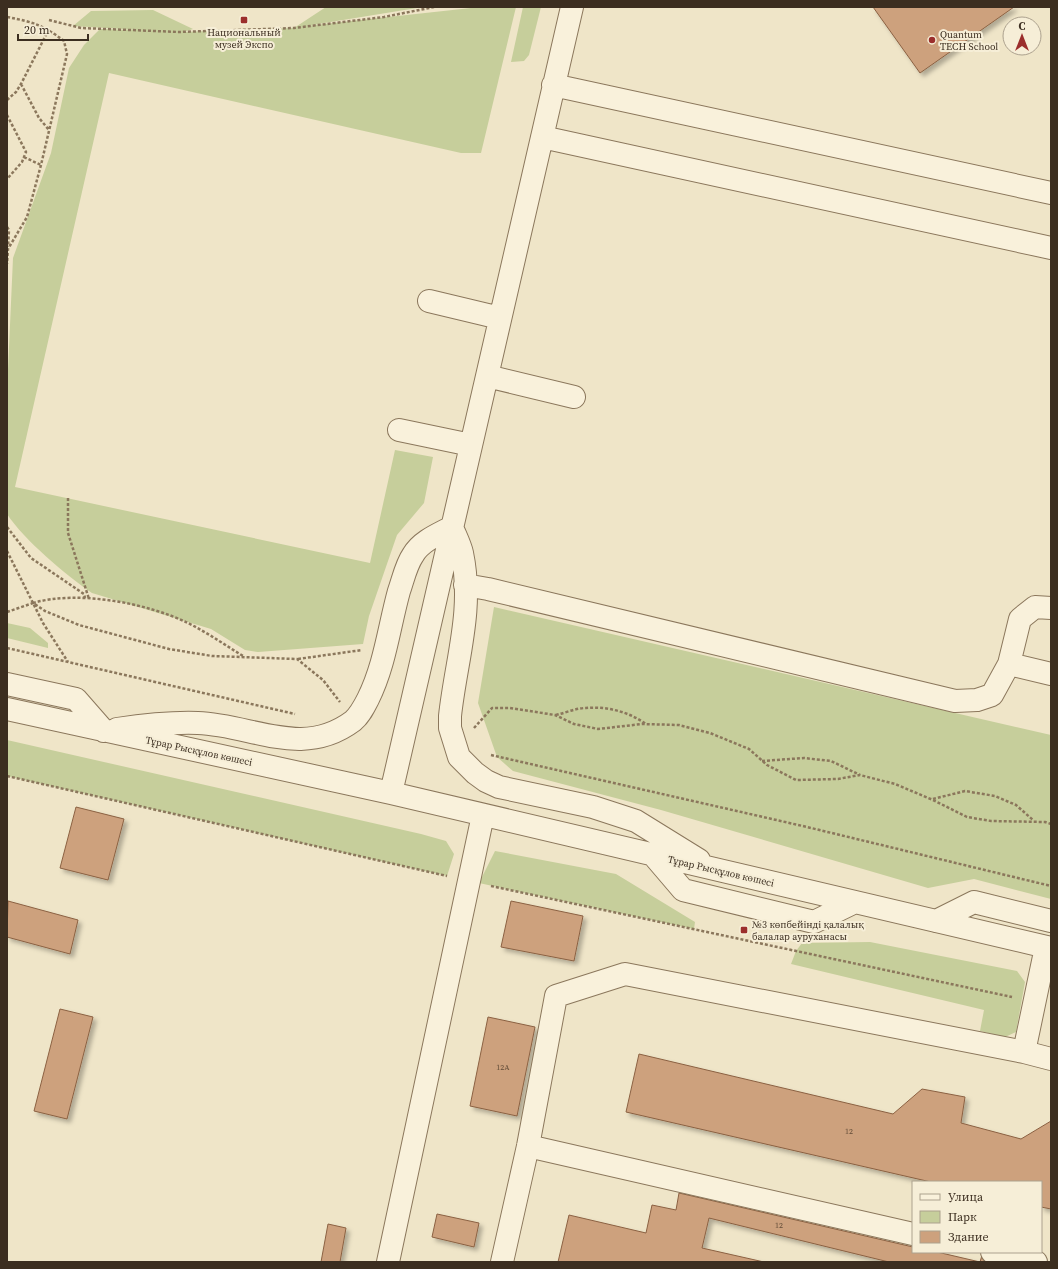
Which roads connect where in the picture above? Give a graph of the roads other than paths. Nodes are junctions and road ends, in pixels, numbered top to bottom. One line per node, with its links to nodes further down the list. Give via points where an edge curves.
1 (572, 7): 2 (street)
2 (554, 86): 3 (street); 4 (street)
3 (542, 136): 5 (street); 7 (street)
4 (1051, 193)
5 (1051, 248)
6 (429, 301): 7 (street)
7 (500, 318): 8 (street)
8 (487, 376): 9 (street); 11 (street)
9 (574, 397)
10 (399, 430): 11 (street)
11 (471, 445): 12 (street)
12 (452, 527): 13 (street, via 462,552); 20 (street, via 429,539 413,554 396,602 376,683 360,713 342,728 313,739 292,740 199,723 148,724); 21 (street)
13 (465, 585): 15 (street, via 496,590 955,701 977,700 992,695); 24 (street, via 465,626 450,728 459,757 466,765 486,781 499,787 593,807 636,821)
14 (1051, 608): 15 (street, via 1035,607 1020,619)
15 (1009, 664): 16 (street)
16 (1051, 674)
17 (7, 684): 20 (street, via 76,699)
18 (7, 709): 20 (street, Тұрар Рысқұлов көшесі)
19 (7, 722): 21 (street, Тұрар Рысқұлов көшесі, via 345,794)
20 (104, 731): 21 (street, Тұрар Рысқұлов көшесі)
21 (391, 793): 22 (street, Тұрар Рысқұлов көшесі)
22 (483, 815): 23 (street, Тұрар Рысқұлов көшесі); 34 (street)
23 (654, 856): 24 (street, Тұрар Рысқұлов көшесі); 25 (street, via 683,890 814,922)
24 (715, 870): 25 (street, Тұрар Рысқұлов көшесі)
25 (855, 902): 26 (street, Тұрар Рысқұлов көшесі)
26 (936, 921): 27 (street, via 974,902); 28 (street, Тұрар Рысқұлов көшесі)
27 (1051, 921)
28 (1048, 947): 29 (street)
29 (1024, 1052): 30 (street); 31 (street, via 625,974 556,996)
30 (1051, 1059)
31 (528, 1146): 32 (street); 35 (street)
32 (912, 1234)
33 (996, 1253): 36 (street)
34 (388, 1262)
35 (502, 1262)
36 (1036, 1262)

